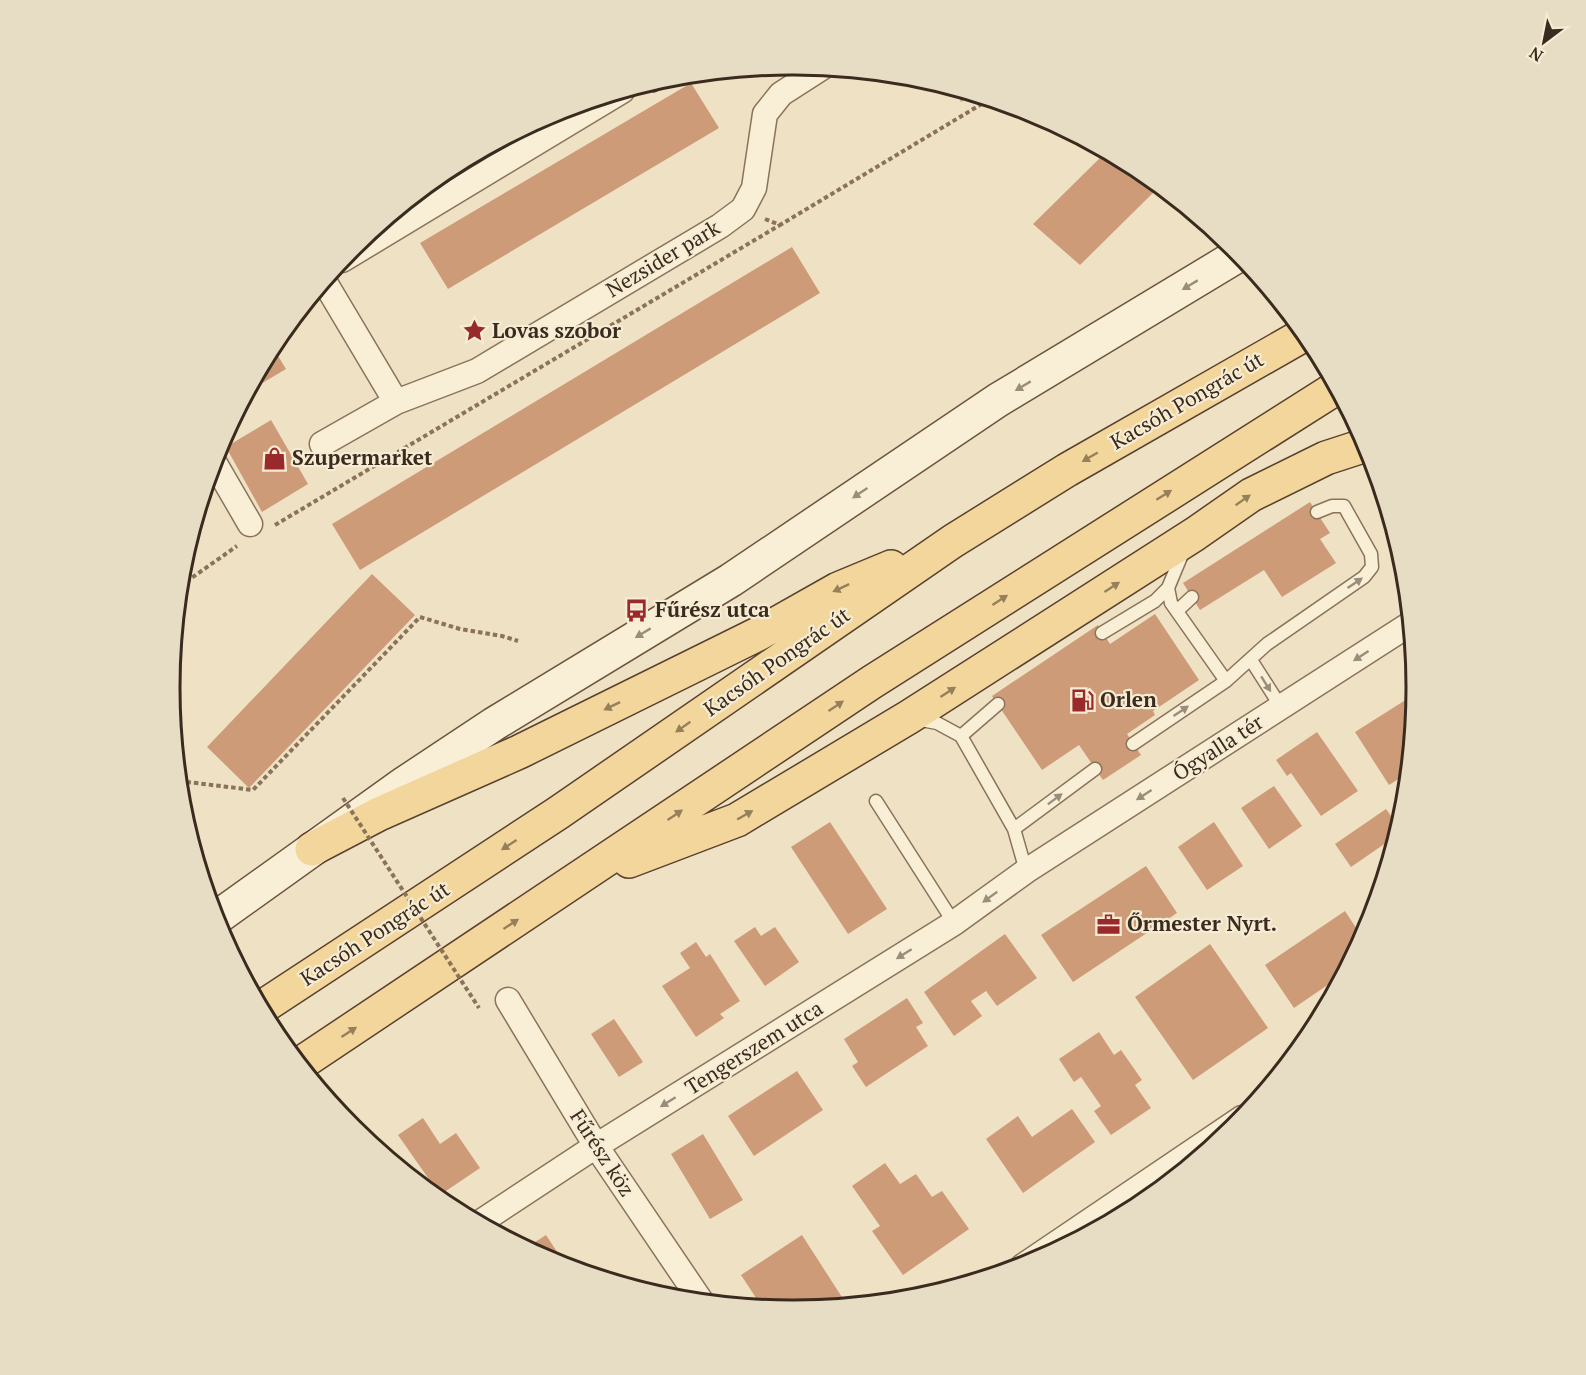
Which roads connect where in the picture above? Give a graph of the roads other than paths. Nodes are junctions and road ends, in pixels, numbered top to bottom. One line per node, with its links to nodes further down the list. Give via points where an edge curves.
1 (811, 75): 8 (street, Nezsider park, via 781,94 765,114 754,188 743,209 477,371)
2 (590, 110): 3 (street)
3 (375, 240)
4 (1231, 259): 31 (street, one-way to 31, via 998,400 731,580 494,724)
5 (328, 288): 8 (street)
6 (1296, 339): 15 (main road, Kacsóh Pongrác út, one-way to 15, via 1067,470)
7 (1329, 392): 33 (main road, one-way to 7, via 882,676)
8 (396, 402): 9 (street, Nezsider park)
9 (321, 444)
10 (1357, 448): 14 (main road, one-way to 10, via 1251,495 1326,458)
11 (220, 472): 13 (street)
12 (1317, 512): 21 (lane, one-way to 12, via 1267,644 1364,577 1372,567 1371,554 1344,506)
13 (254, 532)
14 (1195, 534): 16 (lane, via 1177,561); 25 (main road, one-way to 14)
15 (953, 541): 31 (main road, one-way to 31, via 838,589 760,633 540,742 379,814); 37 (main road, Kacsóh Pongrác út, one-way to 37, via 558,813)
16 (1168, 588): 18 (lane); 20 (lane, via 1155,601)
17 (1192, 597): 18 (lane)
18 (1177, 611): 22 (lane)
19 (1402, 629): 24 (street, Ógyalla tér, one-way to 24)
20 (1102, 633)
21 (1251, 660): 22 (lane); 24 (lane, one-way to 24)
22 (1226, 681): 27 (lane, one-way to 22)
23 (998, 704): 26 (lane)
24 (1281, 707): 32 (street, Ógyalla tér, one-way to 32)
25 (909, 717): 26 (lane, via 937,723); 33 (main road, one-way to 25, via 737,820)
26 (961, 736): 30 (lane)
27 (1133, 744)
28 (1095, 769): 30 (lane, one-way to 28)
29 (876, 801): 35 (lane)
30 (1014, 829): 32 (lane)
31 (312, 849): 34 (street)
32 (1026, 871): 35 (street, Tengerszem utca, one-way to 35)
33 (574, 883): 38 (main road, one-way to 33)
34 (223, 912)
35 (954, 923): 39 (street, Tengerszem utca, one-way to 39)
36 (508, 1000): 39 (street, Fűrész köz)
37 (269, 1003)
38 (307, 1060)
39 (596, 1146): 41 (street, Tengerszem utca); 43 (street, Fűrész köz)
40 (1194, 1151): 42 (street)
41 (487, 1218)
42 (1074, 1232)
43 (695, 1292)

